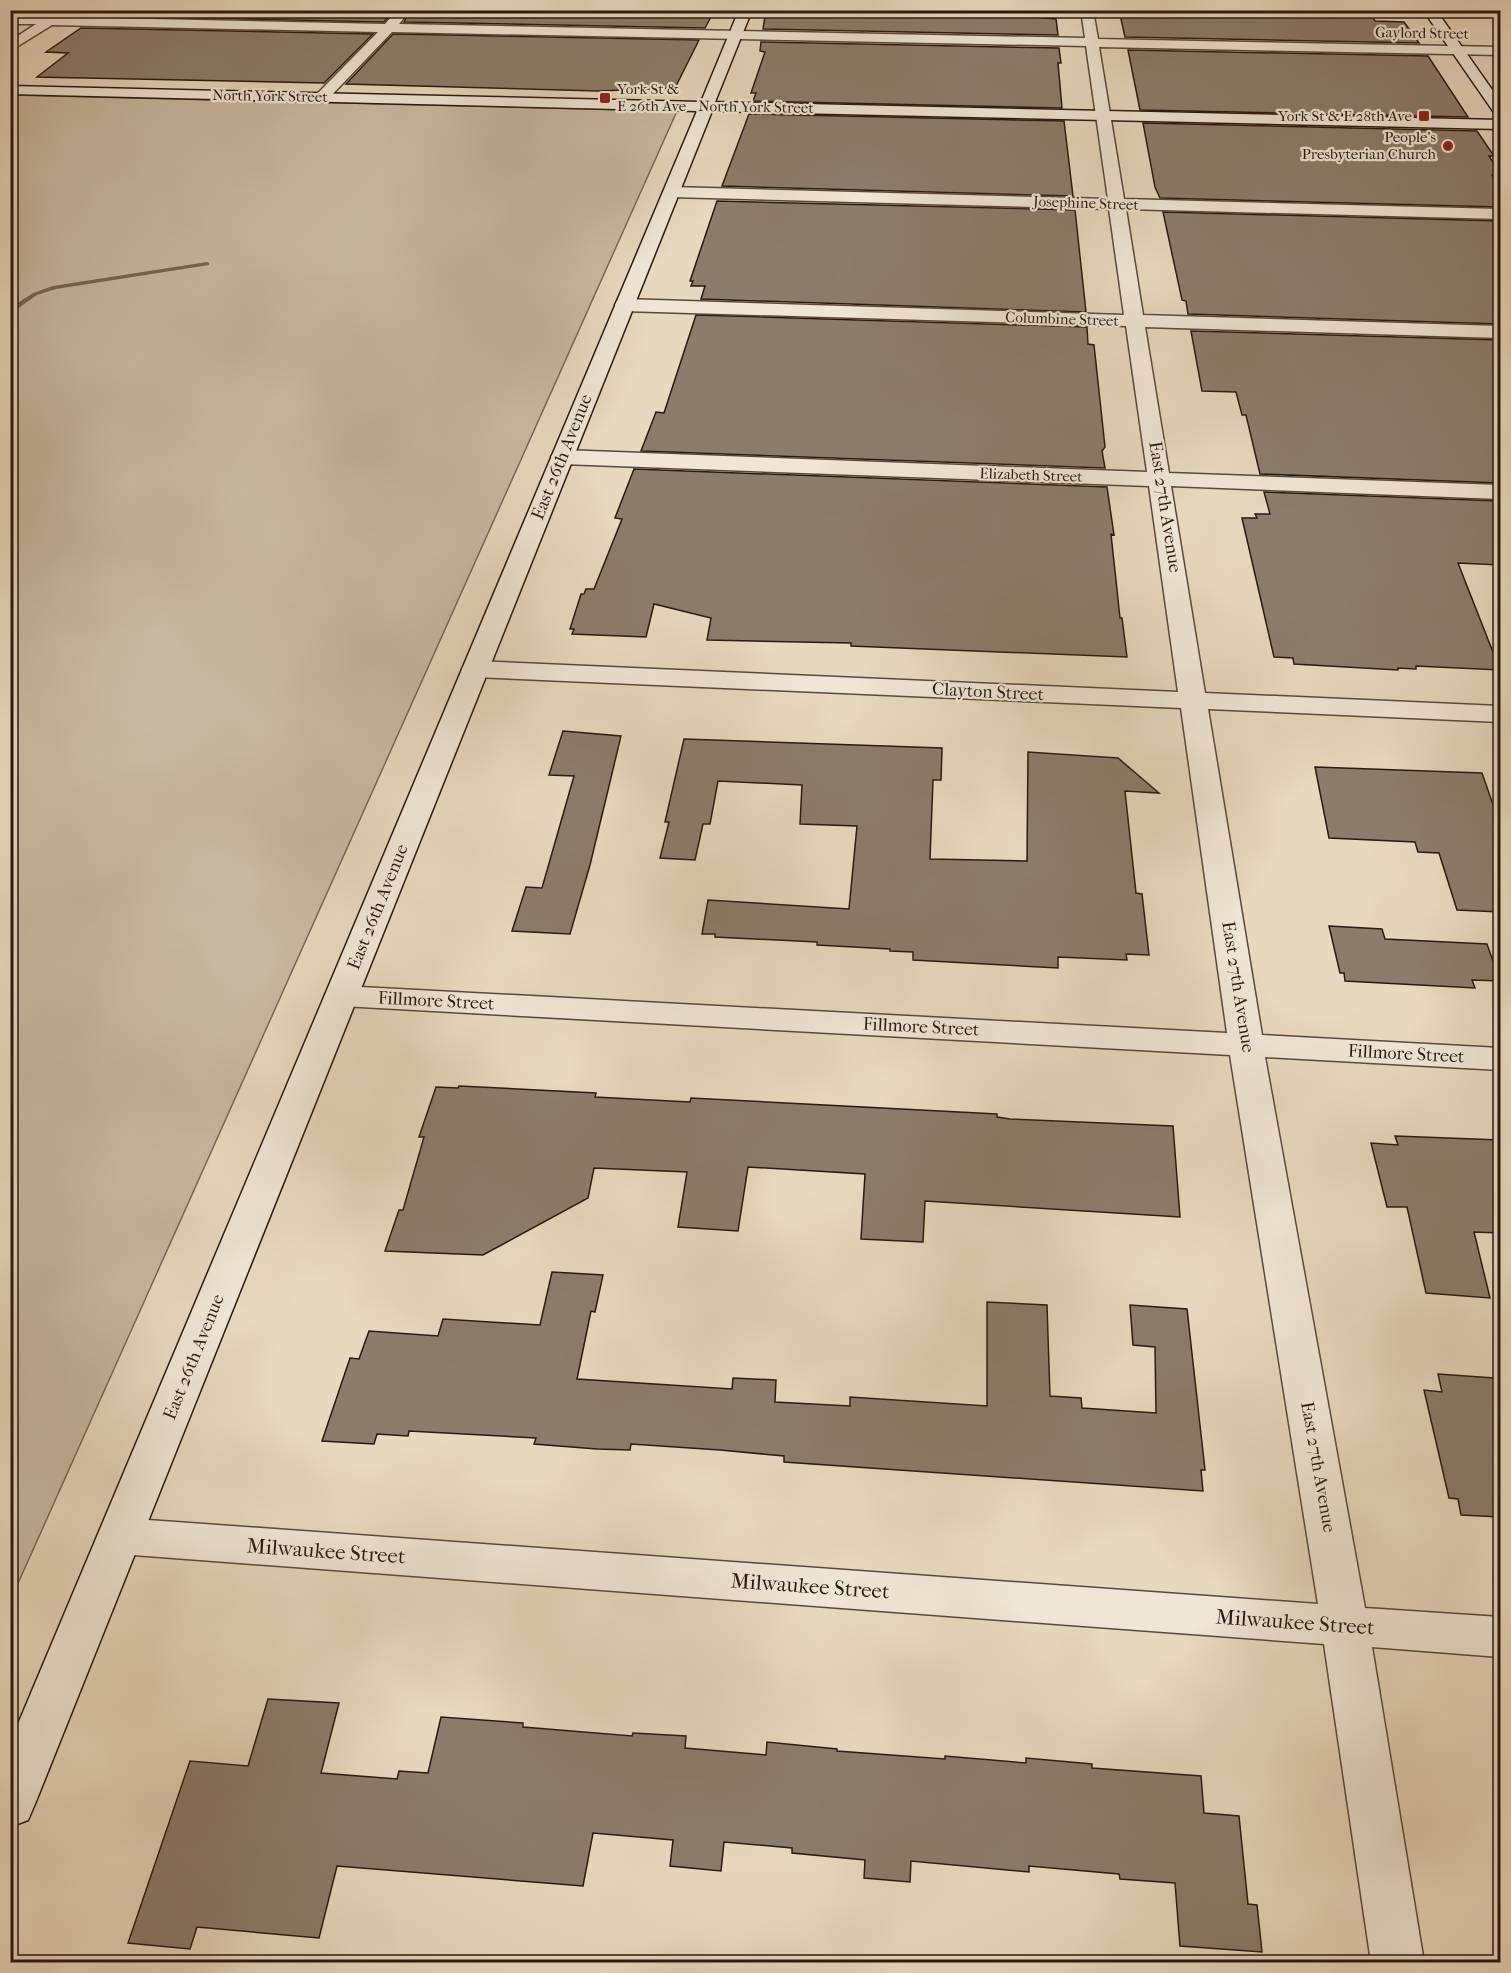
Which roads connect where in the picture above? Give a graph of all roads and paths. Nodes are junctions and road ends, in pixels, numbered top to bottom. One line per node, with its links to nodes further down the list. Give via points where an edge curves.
1 (66, 10): 7 (street)
2 (405, 10): 8 (street)
3 (746, 10): 9 (street, East 26th Avenue)
4 (1087, 10): 10 (street, East 27th Avenue)
5 (1429, 10): 12 (street)
6 (10, 20): 7 (street, Gaylord Street)
7 (51, 20): 8 (street, Gaylord Street); 11 (street)
8 (389, 28): 9 (street, Gaylord Street); 15 (street)
9 (736, 35): 10 (street, Gaylord Street); 16 (street, East 26th Avenue)
10 (1092, 43): 12 (street, Gaylord Street); 18 (street, East 27th Avenue)
11 (10, 47)
12 (1457, 50): 13 (street, Gaylord Street); 17 (street)
13 (1500, 51)
14 (10, 90): 15 (street, North York Street)
15 (322, 97): 16 (street, North York Street)
16 (706, 106): 18 (street, North York Street); 20 (street, East 26th Avenue)
17 (1500, 111)
18 (1104, 116): 19 (street, North York Street); 21 (street, East 27th Avenue)
19 (1500, 125)
20 (671, 192): 21 (street, Josephine Street); 23 (street, East 26th Avenue)
21 (1117, 204): 22 (street, Josephine Street); 24 (street, East 27th Avenue)
22 (1500, 214)
23 (624, 305): 24 (street, Columbine Street); 26 (street, East 26th Avenue)
24 (1136, 321): 25 (street, Columbine Street); 27 (street, East 27th Avenue)
25 (1500, 332)
26 (562, 457): 27 (street, Elizabeth Street); 29 (street, East 26th Avenue)
27 (1160, 479): 28 (street, Elizabeth Street); 30 (street, East 27th Avenue)
28 (1500, 492)
29 (475, 669): 30 (street, Clayton Street); 32 (street, East 26th Avenue)
30 (1194, 701): 31 (street, Clayton Street); 33 (street, East 27th Avenue)
31 (1500, 714)
32 (342, 996): 33 (street, Fillmore Street); 35 (street, East 26th Avenue)
33 (1246, 1045): 34 (street, Fillmore Street); 36 (street, East 27th Avenue)
34 (1500, 1059)
35 (120, 1536): 36 (street, Milwaukee Street); 38 (street, East 26th Avenue)
36 (1344, 1625): 37 (street, Milwaukee Street); 39 (street, East 27th Avenue)
37 (1500, 1637)
38 (10, 1804)
39 (1398, 1962)

